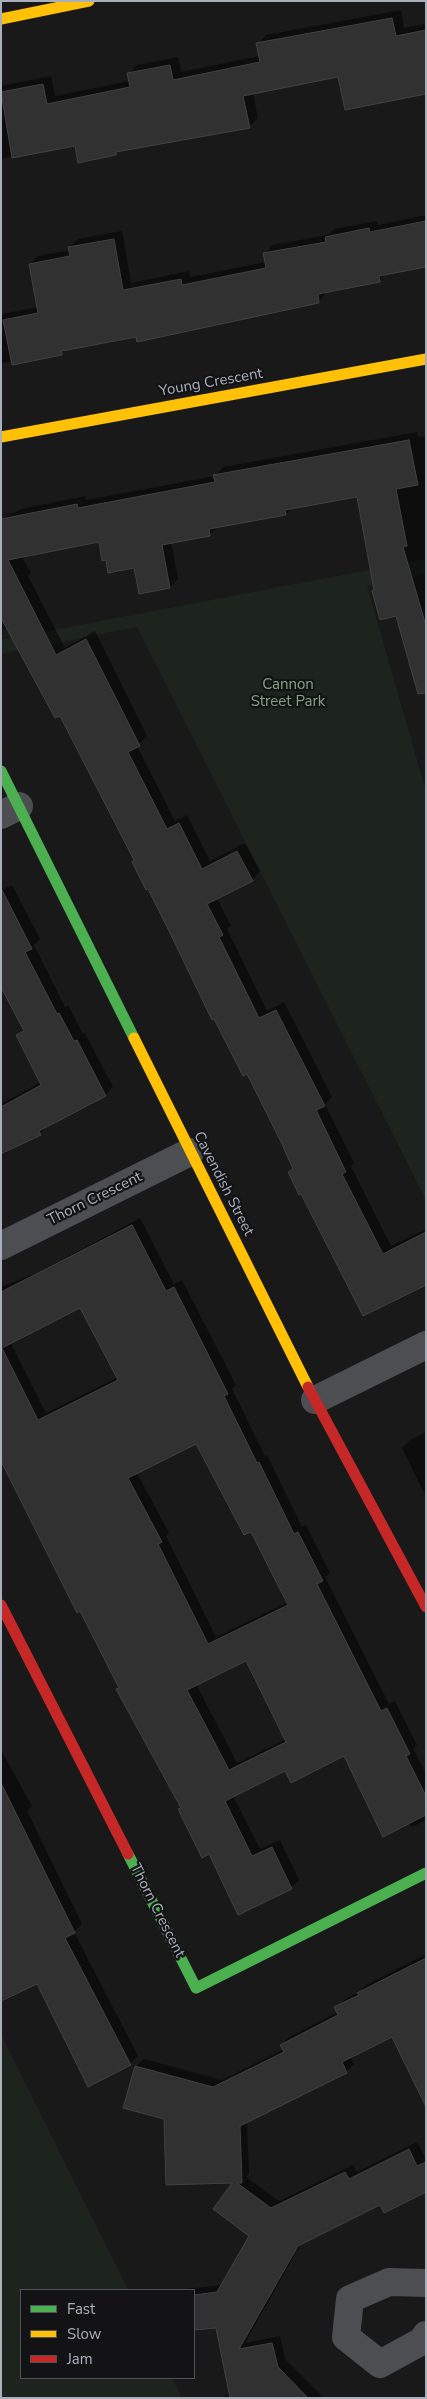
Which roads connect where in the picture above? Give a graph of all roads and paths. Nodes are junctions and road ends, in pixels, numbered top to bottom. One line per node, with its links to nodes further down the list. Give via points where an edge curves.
1 (89, 1): 2 (street)
2 (1, 19)
3 (426, 359): 4 (street, Young Crescent)
4 (1, 437)
5 (1, 771): 6 (street, Cavendish Street)
6 (10, 811): 7 (street, Cavendish Street)
7 (190, 1152): 8 (street, Thorn Crescent); 10 (street, Cavendish Street)
8 (1, 1246)
9 (426, 1345): 10 (street)
10 (315, 1400): 12 (street, Cavendish Street)
11 (1, 1605): 13 (street, Thorn Crescent, via 196,1988)
12 (426, 1607)
13 (426, 1873)
14 (426, 2283): 15 (street, via 389,2282 350,2298 346,2337 380,2364 422,2341)
15 (426, 2335)

